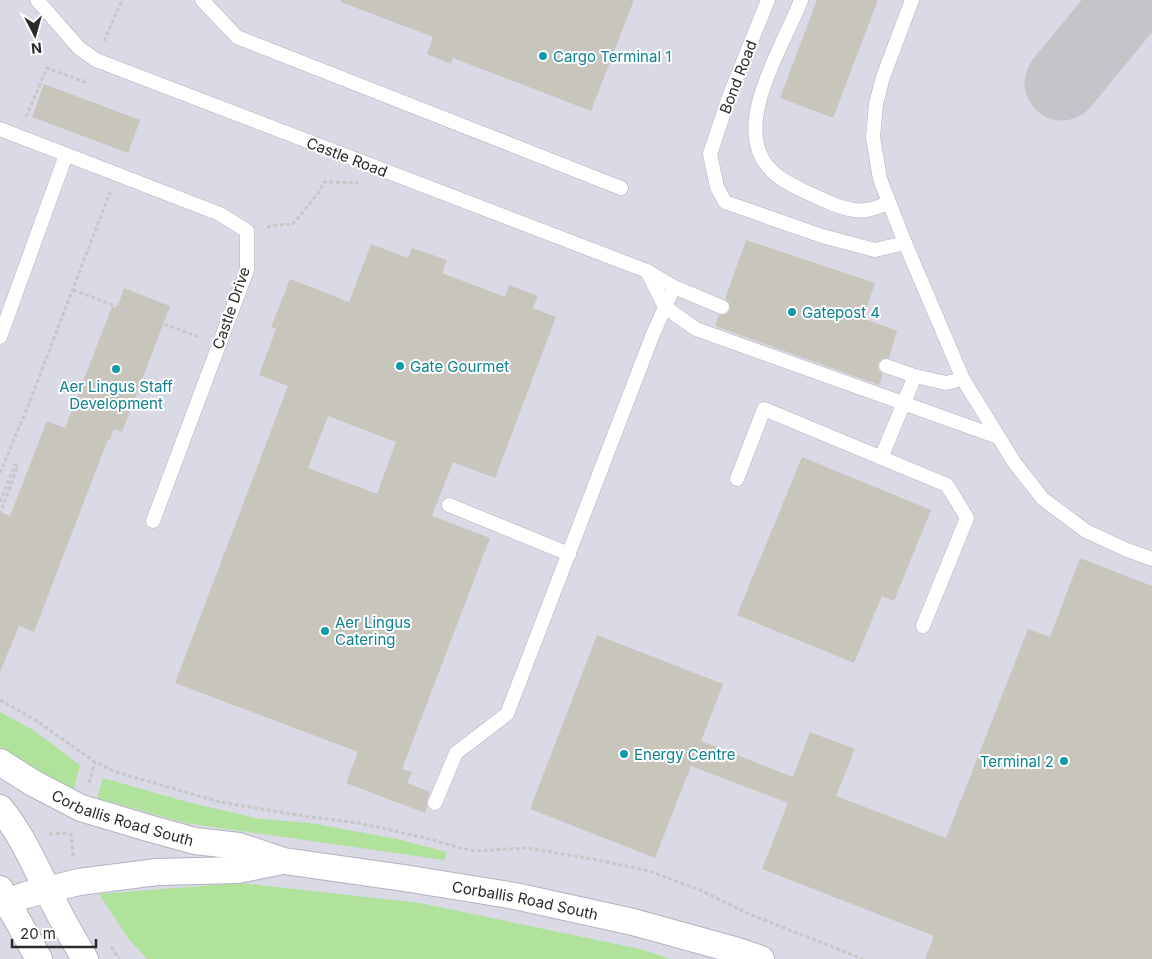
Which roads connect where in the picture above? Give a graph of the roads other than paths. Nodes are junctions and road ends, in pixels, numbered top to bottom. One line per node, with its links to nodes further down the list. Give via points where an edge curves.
1 (37, 0): 11 (lane, Castle Road, via 79,48 96,60)
2 (202, 0): 8 (lane, via 237,37)
3 (768, 0): 10 (lane, Bond Road, via 710,154 717,187 725,202 822,236 875,250)
4 (801, 0): 9 (lane, via 760,96 755,121 756,141 762,158 789,184 837,206 868,210)
5 (912, 0): 9 (lane, via 876,104 873,137 880,179)
6 (0, 130): 7 (lane)
7 (66, 155): 15 (lane); 24 (lane, Castle Drive, via 220,214 247,231 247,270)
8 (621, 188)
9 (889, 203): 10 (lane)
10 (905, 243): 18 (lane)
11 (647, 271): 12 (lane, Castle Road); 13 (lane)
12 (674, 287): 13 (lane); 14 (lane, Castle Road)
13 (665, 307): 19 (lane, via 696,329); 25 (lane)
14 (722, 307)
15 (0, 337)
16 (886, 366): 17 (lane)
17 (915, 376): 18 (lane, via 946,383); 19 (lane)
18 (963, 379): 20 (lane)
19 (904, 403): 20 (lane); 21 (lane)
20 (998, 437): 26 (lane, via 1044,499 1062,514 1086,530)
21 (881, 458): 22 (lane, via 764,409); 27 (lane, via 947,485 967,518)
22 (737, 479)
23 (449, 504): 25 (lane)
24 (153, 521)
25 (569, 554): 29 (lane, via 507,714 456,753)
26 (1152, 559)
27 (923, 626)
28 (0, 762): 31 (street, Corballis Road South, via 81,808 195,841 239,846)
29 (435, 803)
30 (0, 808): 32 (street, via 14,824)
31 (284, 861): 32 (street, Corballis Road South, via 238,870 124,876); 36 (street, Corballis Road South, via 515,896 633,922)
32 (47, 890): 33 (street, Corballis Road South); 35 (street)
33 (2, 898): 34 (street)
34 (40, 959)
35 (85, 959)
36 (761, 959)

